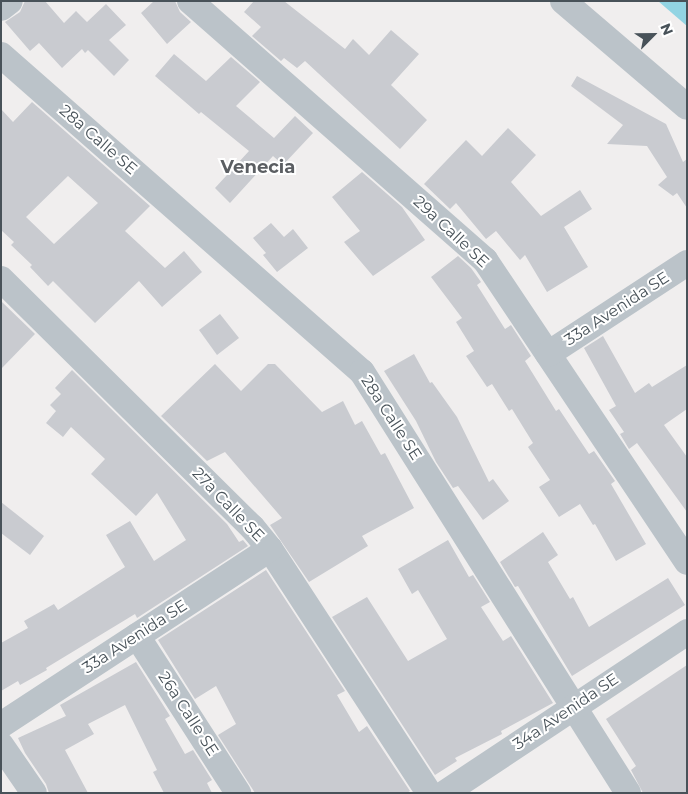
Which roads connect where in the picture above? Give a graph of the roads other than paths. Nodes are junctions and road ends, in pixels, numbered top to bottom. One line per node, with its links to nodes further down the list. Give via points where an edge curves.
1 (10, 1): 4 (street)
2 (190, 1): 9 (street, 29a Calle SE, via 485,260)
3 (563, 1): 6 (street)
4 (1, 8)
5 (1, 55): 14 (street, 28a Calle SE, via 362,372)
6 (687, 107)
7 (687, 263): 9 (street, 33a Avenida SE)
8 (1, 279): 10 (street, 27a Calle SE, via 252,527)
9 (548, 354): 11 (street, 29a Calle SE)
10 (270, 549): 13 (street, 33a Avenida SE); 19 (street, 27a Calle SE)
11 (687, 562)
12 (687, 632): 14 (street, 34a Avenida SE)
13 (137, 636): 15 (street, 33a Avenida SE); 18 (street, 26a Calle SE)
14 (575, 706): 20 (street, 34a Avenida SE); 21 (street, 28a Calle SE)
15 (1, 725)
16 (1, 745): 17 (street)
17 (34, 793)
18 (238, 793)
19 (428, 793)
20 (445, 793)
21 (628, 793)

